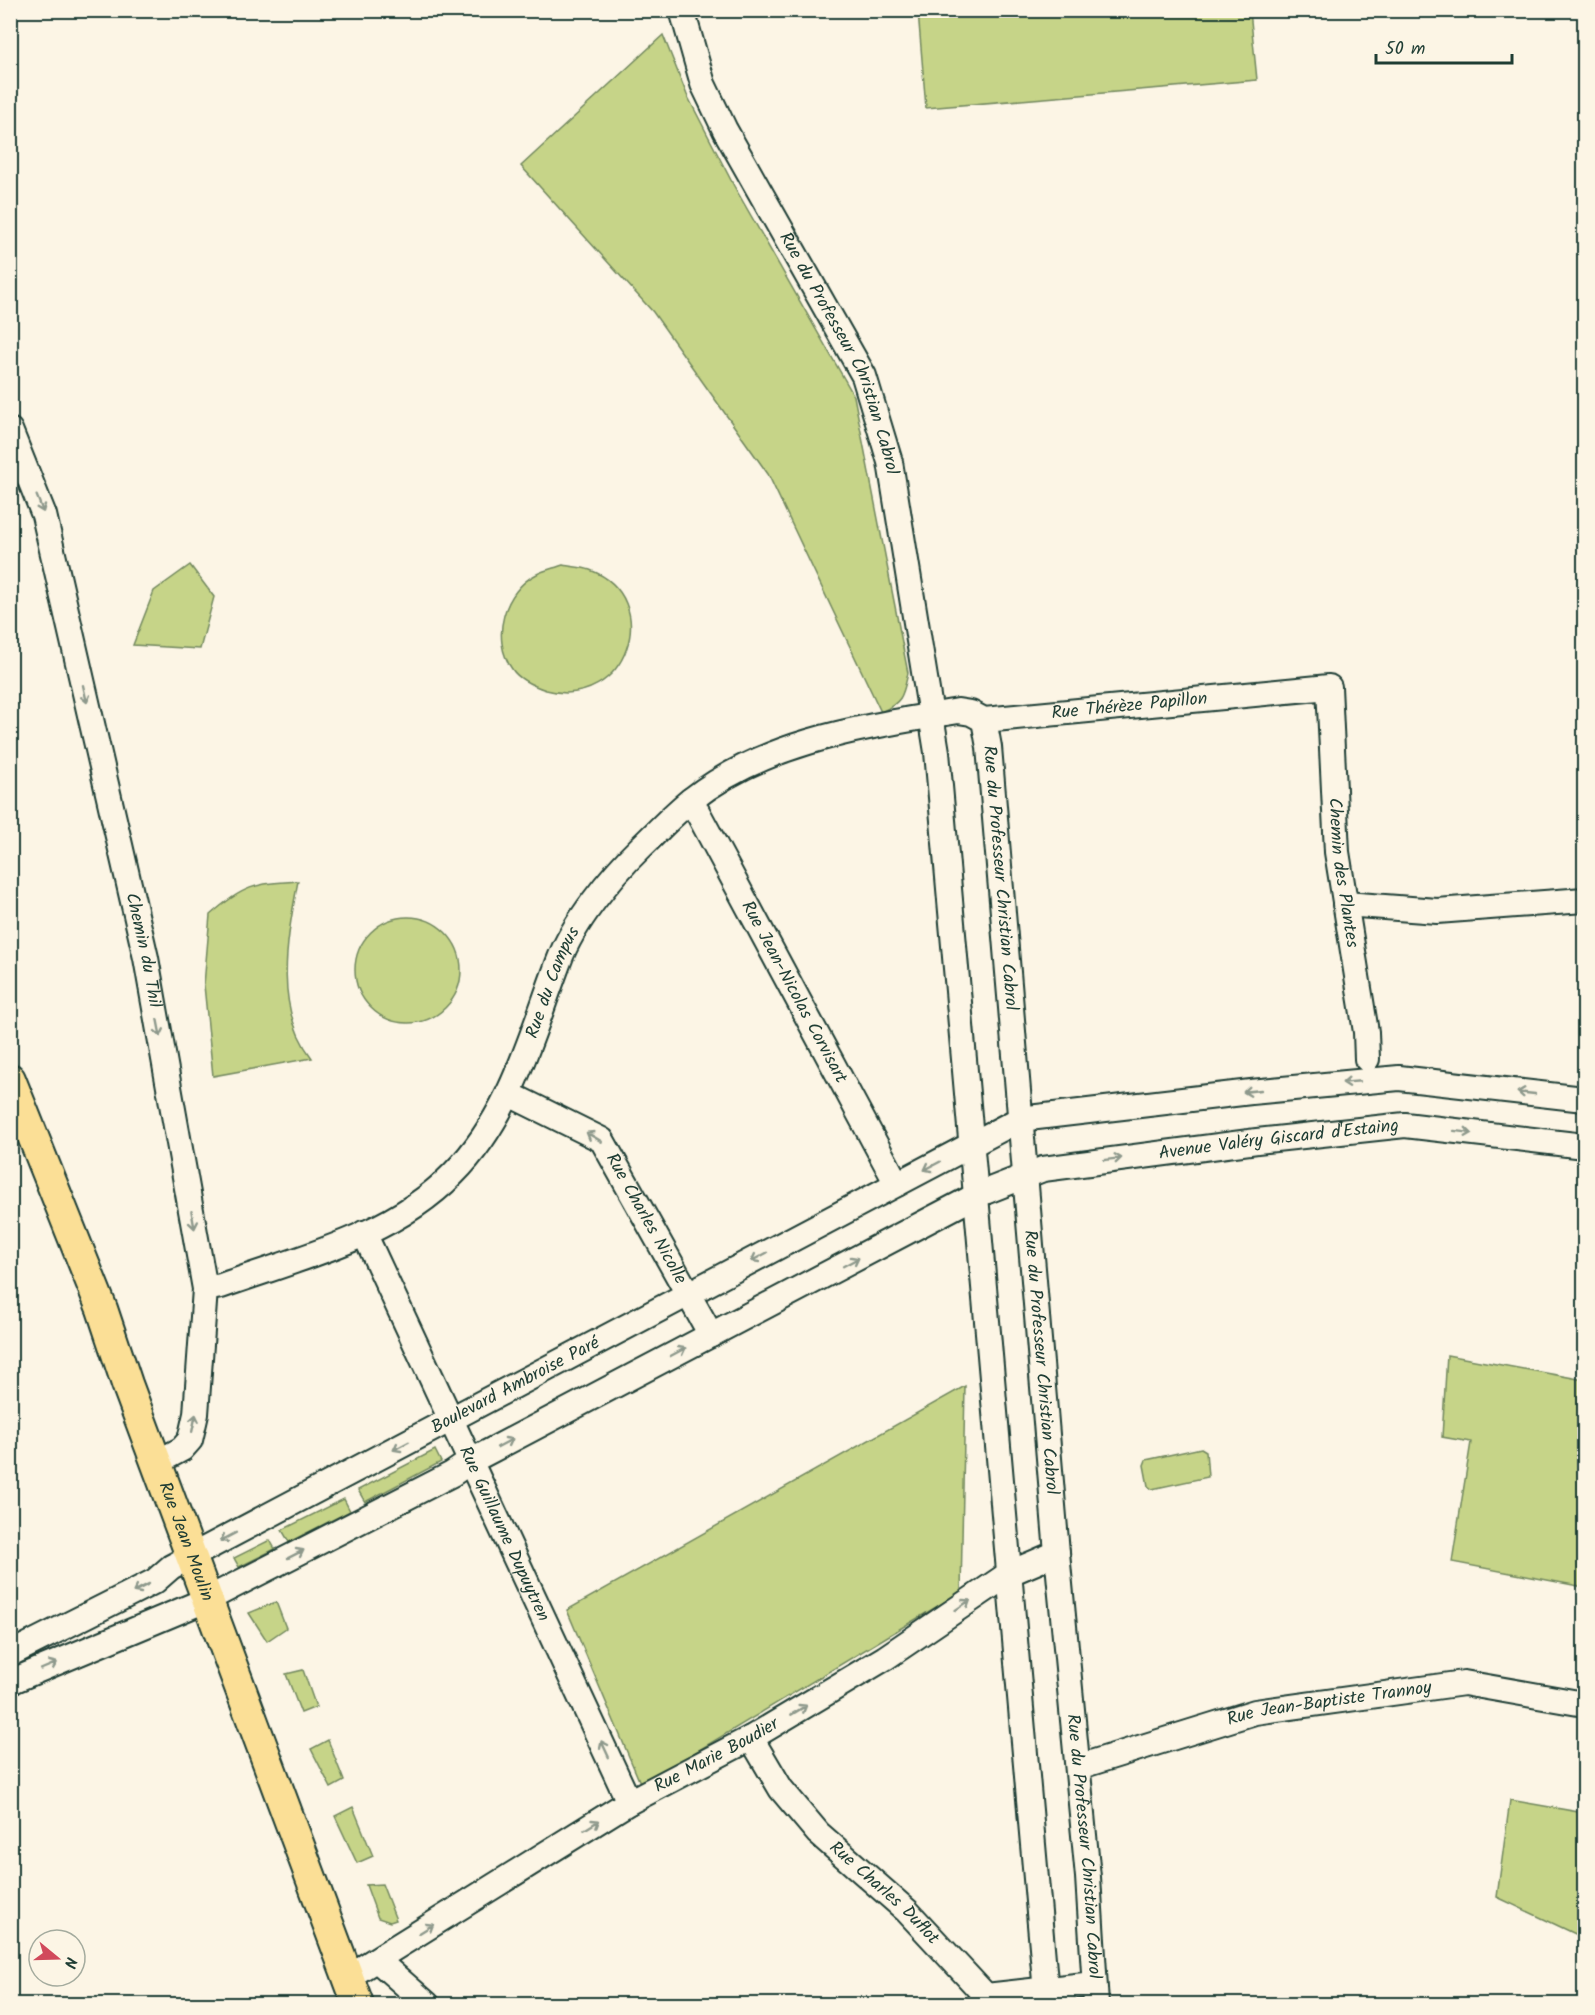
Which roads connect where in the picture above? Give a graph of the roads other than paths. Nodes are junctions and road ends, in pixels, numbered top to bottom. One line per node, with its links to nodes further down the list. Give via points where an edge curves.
1 (682, 10): 4 (street, Rue du Professeur Christian Cabrol, via 703,84 725,130 868,387 890,462)
2 (10, 430): 20 (street, Chemin du Thil, one-way to 20, via 44,514 141,935)
3 (1329, 687): 5 (street, Rue Thérèze Papillon); 8 (street, Chemin des Plantes, via 1337,852)
4 (933, 715): 5 (street, Rue Thérèze Papillon, via 958,711); 6 (street, Rue du Campus, via 811,739 740,768); 14 (street, Rue du Professeur Christian Cabrol)
5 (984, 720): 13 (street, Rue du Professeur Christian Cabrol)
6 (691, 800): 11 (street, Rue du Campus, via 617,871 597,896 560,957); 17 (street, Rue Jean-Nicolas Corvisart)
7 (1584, 900): 8 (street, via 1437,911)
8 (1345, 904): 9 (street, Chemin des Plantes)
9 (1367, 1059)
10 (10, 1079): 25 (main road, Rue Jean Moulin, via 102,1309)
11 (509, 1094): 19 (street, Rue du Campus, via 490,1128 455,1173 435,1192); 21 (street, Rue Charles Nicolle, one-way to 11, via 602,1140)
12 (1584, 1099): 13 (street, one-way to 13, via 1399,1078)
13 (1020, 1119): 14 (street, Boulevard Ambroise Paré); 16 (street, Rue du Professeur Christian Cabrol)
14 (973, 1144): 17 (street, Boulevard Ambroise Paré, one-way to 17); 18 (street, Rue du Professeur Christian Cabrol)
15 (1584, 1146): 16 (street, Avenue Valéry Giscard d'Estaing, one-way to 15, via 1043,1169 1107,1160 1405,1125)
16 (1026, 1176): 18 (street, Avenue Valéry Giscard d'Estaing); 26 (street, Rue du Professeur Christian Cabrol)
17 (897, 1184): 21 (street, Boulevard Ambroise Paré, one-way to 21)
18 (977, 1196): 22 (street, one-way to 18); 28 (street, Rue du Professeur Christian Cabrol)
19 (364, 1233): 20 (street, Rue du Campus); 23 (street, Rue Guillaume Dupuytren)
20 (205, 1289): 25 (street, Chemin du Thil, one-way to 20, via 190,1440 196,1414)
21 (688, 1294): 22 (street, Rue Charles Nicolle); 23 (street, Boulevard Ambroise Paré)
22 (711, 1335): 24 (street, one-way to 22)
23 (452, 1419): 24 (street, Rue Guillaume Dupuytren); 27 (street, Boulevard Ambroise Paré, one-way to 27)
24 (471, 1461): 29 (street, one-way to 24); 35 (street, Rue Guillaume Dupuytren, one-way to 24)
25 (156, 1463): 27 (main road, Rue Jean Moulin)
26 (1057, 1553): 28 (street, Rue Marie Boudier); 34 (street, Rue du Professeur Christian Cabrol)
27 (191, 1557): 29 (main road, Rue Jean Moulin); 30 (street, Boulevard Ambroise Paré, one-way to 30, via 155,1581)
28 (1010, 1573): 33 (street, Rue Marie Boudier, one-way to 28, via 885,1658); 39 (street, Rue du Professeur Christian Cabrol)
29 (206, 1600): 31 (street, one-way to 29); 37 (main road, Rue Jean Moulin)
30 (10, 1654)
31 (10, 1682)
32 (1584, 1704): 34 (street, Rue Jean-Baptiste Trannoy, via 1464,1683 1255,1712)
33 (752, 1738): 35 (street, Rue Marie Boudier); 39 (street, Rue Charles Duflot, via 781,1789 818,1833 907,1911 986,1996)
34 (1078, 1767): 38 (street, Rue du Professeur Christian Cabrol)
35 (629, 1802): 36 (street, Rue Marie Boudier, one-way to 35)
36 (377, 1960): 37 (street, Rue Marie Boudier); 41 (street)
37 (348, 1977): 40 (main road, Rue Jean Moulin)
38 (1095, 1994): 39 (street)
39 (1046, 1997)
40 (358, 2004)
41 (427, 2004)

